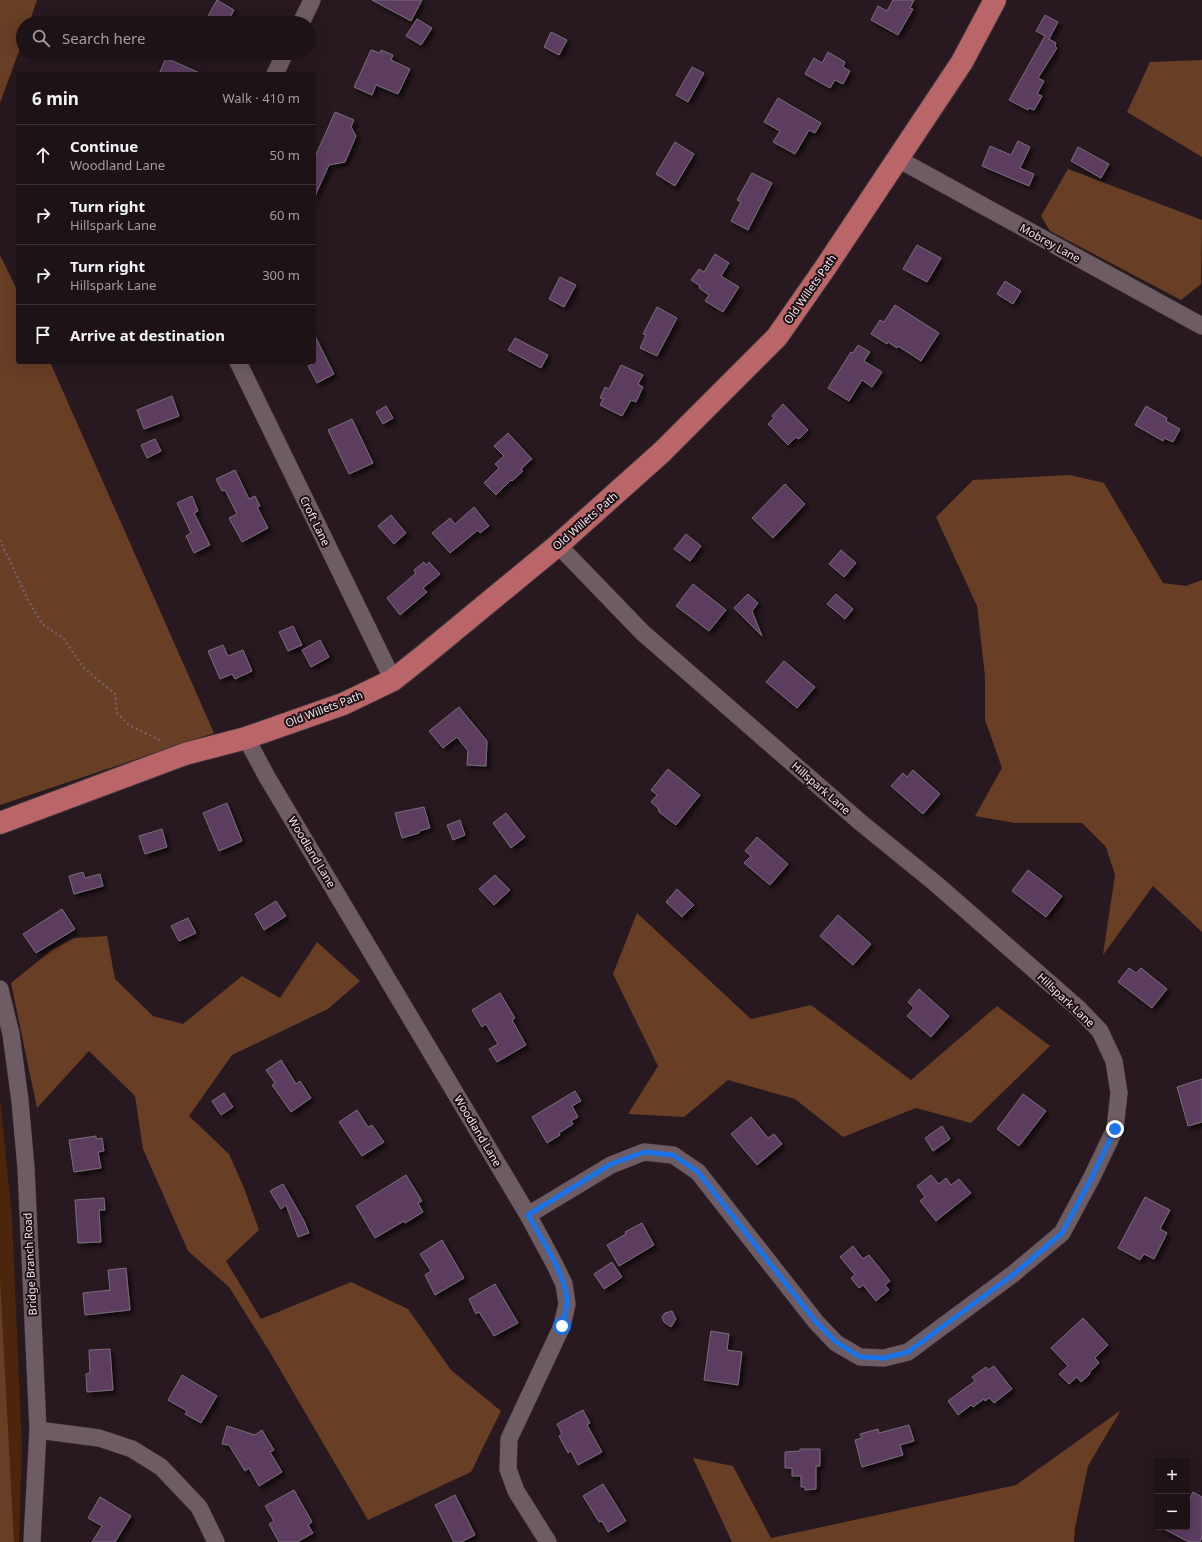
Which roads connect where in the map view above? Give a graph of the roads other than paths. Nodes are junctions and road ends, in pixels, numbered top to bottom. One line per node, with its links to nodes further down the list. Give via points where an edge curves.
1 (312, 0): 3 (street)
2 (995, 0): 6 (main road, Old Willets Path, via 962,62)
3 (304, 16)
4 (282, 60): 5 (street)
5 (276, 72)
6 (898, 159): 7 (street, Mobrey Lane); 9 (main road, Old Willets Path, via 777,337 662,452)
7 (1202, 326)
8 (239, 364): 10 (street, Croft Lane)
9 (558, 545): 10 (main road, Old Willets Path); 14 (street, Hillspark Lane, via 643,633 1079,1009 1100,1031 1114,1061 1119,1093 1115,1129 1062,1233 1014,1274 908,1352 884,1358 860,1357 836,1342 816,1322 698,1172 673,1155 644,1152 611,1164)
10 (393, 680): 11 (main road, Old Willets Path, via 343,704)
11 (246, 738): 12 (main road, Old Willets Path, via 190,753); 14 (street, Woodland Lane)
12 (0, 823)
13 (0, 989): 15 (street, Bridge Branch Road, via 11,1034 26,1168)
14 (528, 1215): 18 (street, Woodland Lane, via 564,1284 567,1304 562,1326 509,1439 508,1469 516,1491)
15 (38, 1430): 16 (street, Bridge Branch Road); 17 (street, via 99,1438 132,1449 156,1463 199,1508)
16 (32, 1542)
17 (216, 1542)
18 (548, 1542)

